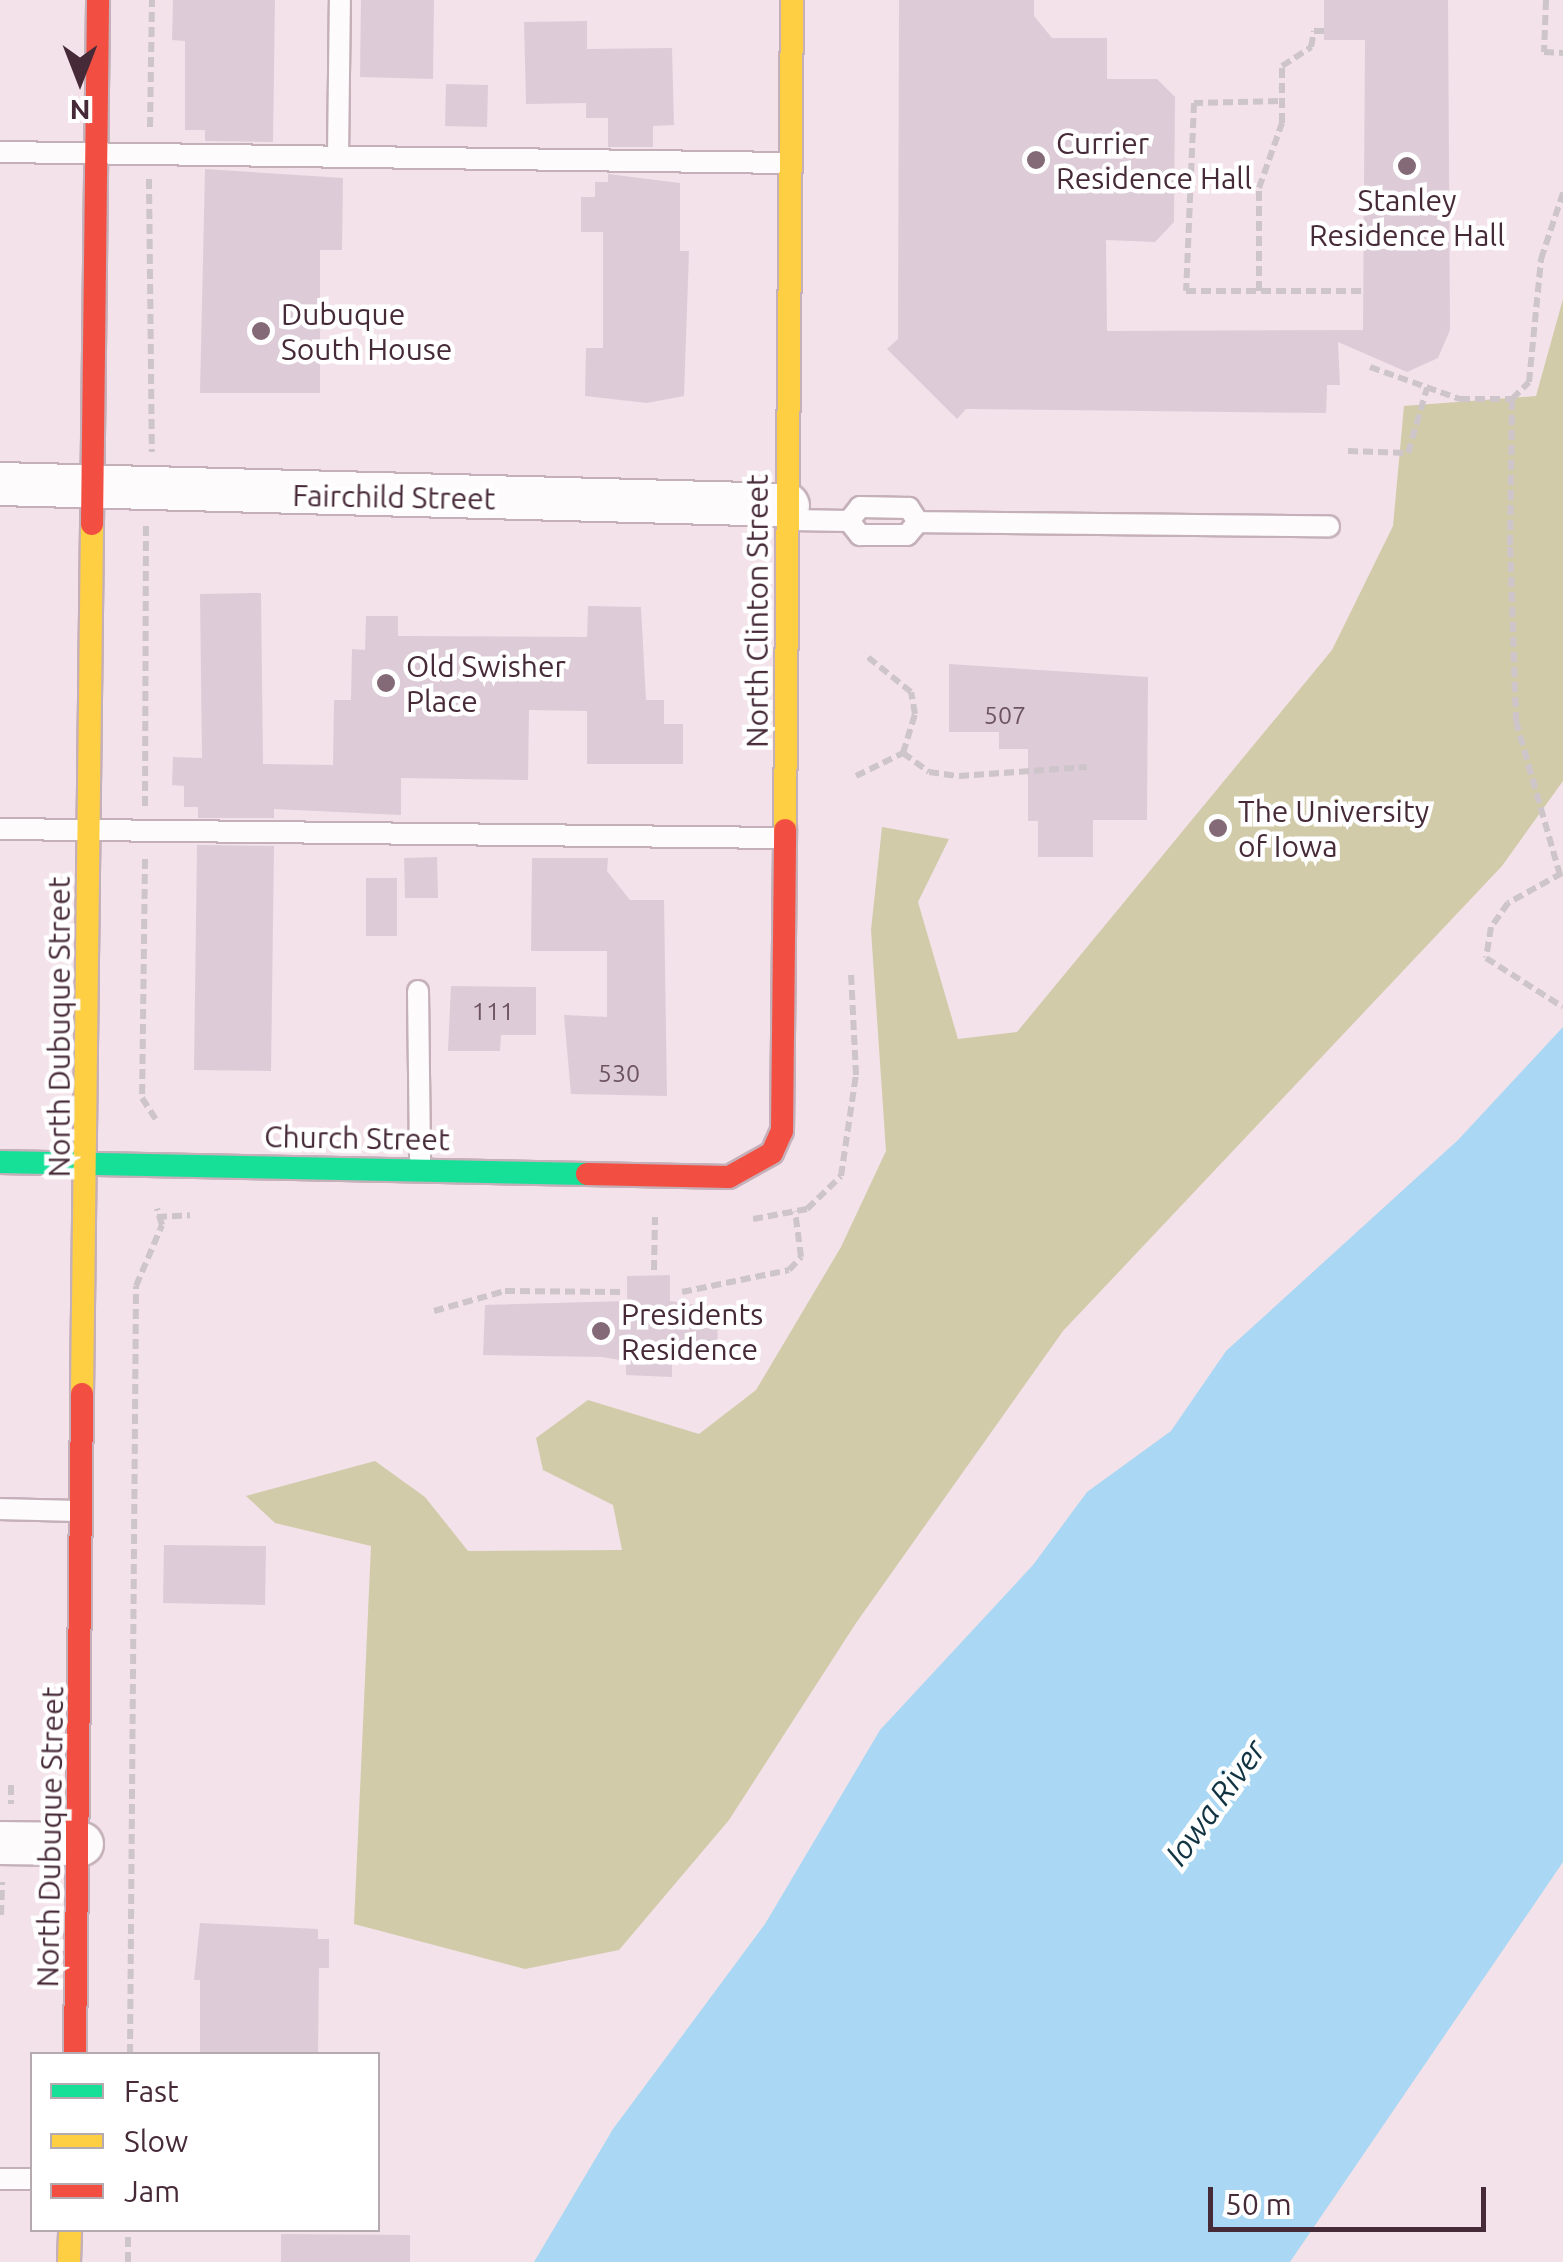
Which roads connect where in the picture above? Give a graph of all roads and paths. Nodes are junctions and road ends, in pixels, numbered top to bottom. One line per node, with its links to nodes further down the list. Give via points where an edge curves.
1 (98, 0): 11 (main road, North Dubuque Street)
2 (152, 0): 9 (path)
3 (340, 0): 12 (lane)
4 (792, 0): 13 (main road, North Clinton Street)
5 (1546, 0): 7 (path, via 1544,52)
6 (1324, 31): 8 (path, via 1314,31 1311,47 1282,66)
7 (1563, 53)
8 (1278, 101): 15 (path, via 1282,124 1260,188); 15 (path, via 1194,103 1186,291)
9 (150, 150): 11 (lane); 12 (lane); 23 (path)
10 (0, 152): 11 (lane)
11 (97, 153): 22 (main road, North Dubuque Street)
12 (338, 156): 13 (lane)
13 (790, 164): 24 (main road, North Clinton Street)
14 (1563, 193): 19 (path, via 1541,259 1529,382)
15 (1259, 291): 16 (path)
16 (1363, 291)
17 (1370, 367): 18 (path)
18 (1427, 387): 19 (path, via 1460,399); 20 (path, via 1408,453)
19 (1512, 399): 34 (path, via 1516,722)
20 (1348, 451)
21 (0, 484): 22 (street, Fairchild Street)
22 (94, 485): 23 (street, Fairchild Street); 32 (main road, North Dubuque Street)
23 (149, 494): 24 (street, Fairchild Street); 30 (path)
24 (788, 512): 25 (lane, via 849,521 860,507 910,508 918,522); 33 (main road, North Clinton Street)
25 (1328, 526)
26 (864, 654): 27 (path, via 911,692 913,732)
27 (903, 752): 28 (path, via 929,772 959,776); 29 (path)
28 (1086, 767)
29 (856, 776)
30 (145, 827): 32 (lane); 33 (lane); 39 (path, via 142,1098 159,1131)
31 (0, 829): 32 (lane)
32 (91, 830): 38 (main road, North Dubuque Street)
33 (785, 838): 41 (main road, North Clinton Street, via 782,1131 756,1168)
34 (1562, 874): 36 (path, via 1508,903 1491,927 1486,958)
35 (418, 991): 40 (lane)
36 (1563, 1007)
37 (0, 1162): 38 (main road, Church Street)
38 (88, 1163): 39 (main road, Church Street); 50 (main road, North Dubuque Street)
39 (158, 1164): 40 (main road, Church Street)
40 (420, 1169): 41 (main road, Church Street)
41 (713, 1176)
42 (795, 1211): 47 (path, via 801,1257 789,1270)
43 (156, 1218): 56 (path, via 162,1226 136,1286)
44 (654, 1218): 45 (path)
45 (654, 1270)
46 (622, 1292): 48 (path, via 505,1291)
47 (682, 1292)
48 (434, 1312)
49 (0, 1508): 50 (lane)
50 (84, 1511): 53 (main road, North Dubuque Street)
51 (11, 1785): 52 (path)
52 (4, 1841): 53 (street); 54 (path)
53 (82, 1844): 55 (main road, North Dubuque Street)
54 (1, 1915)
55 (75, 2052)
56 (130, 2052)
57 (30, 2178): 58 (lane)
58 (0, 2179)
59 (70, 2232): 61 (main road)
60 (128, 2232): 62 (path)
61 (69, 2262)
62 (128, 2262)

